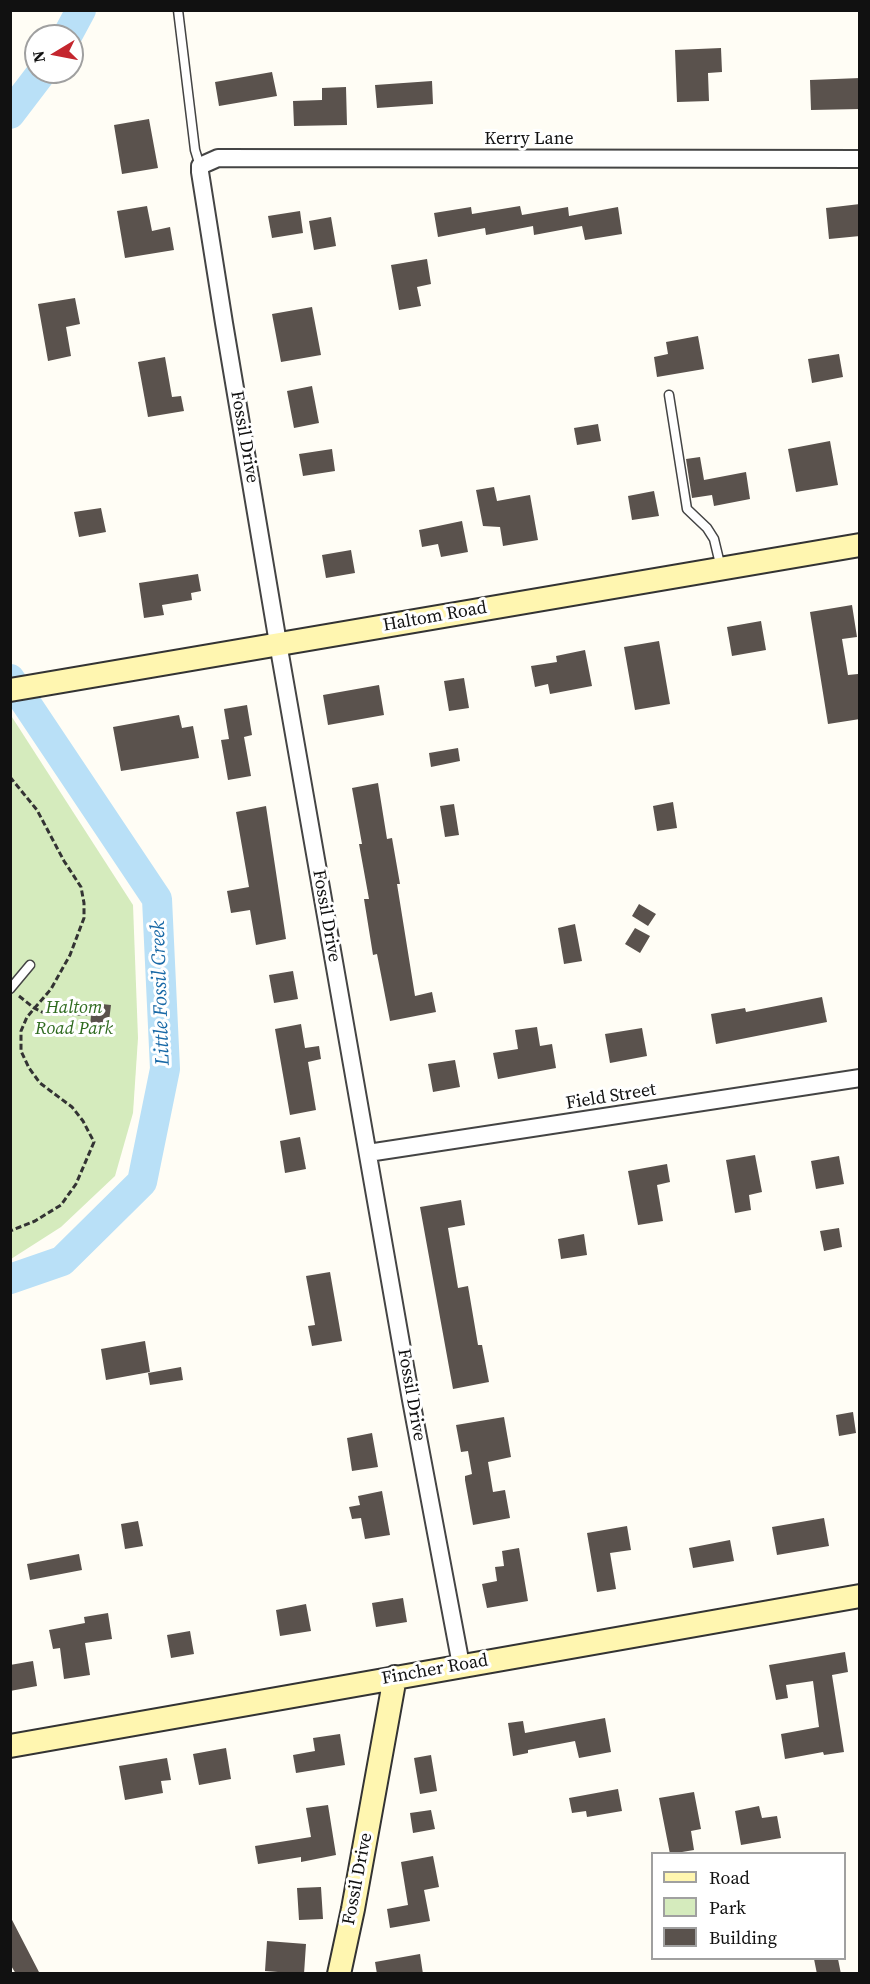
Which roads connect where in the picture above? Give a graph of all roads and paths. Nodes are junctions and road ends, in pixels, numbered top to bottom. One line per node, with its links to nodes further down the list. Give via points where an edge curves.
1 (178, 10): 3 (lane)
2 (860, 159): 3 (street, Kerry Lane, via 218,158)
3 (200, 166): 7 (street, Fossil Drive)
4 (669, 395): 6 (lane, via 687,509 714,539)
5 (860, 545): 6 (street, Haltom Road)
6 (721, 568): 7 (street, Haltom Road)
7 (278, 643): 8 (street, Haltom Road); 15 (street, Fossil Drive)
8 (10, 690)
9 (10, 777): 12 (path, via 37,810 81,887 84,903 84,918 70,955 51,989)
10 (30, 965): 11 (lane)
11 (11, 989): 12 (path)
12 (34, 1008): 13 (path, via 46,1014); 16 (path, via 21,1031 21,1051 40,1083 72,1107 94,1142 76,1184 61,1205)
13 (91, 1014)
14 (860, 1078): 15 (street, Field Street)
15 (368, 1154): 18 (street, Fossil Drive)
16 (10, 1231)
17 (860, 1596): 18 (street, Fincher Road)
18 (461, 1665): 19 (street, Fincher Road)
19 (395, 1677): 20 (street, Fincher Road); 21 (street, Fossil Drive)
20 (10, 1746)
21 (339, 1974)

